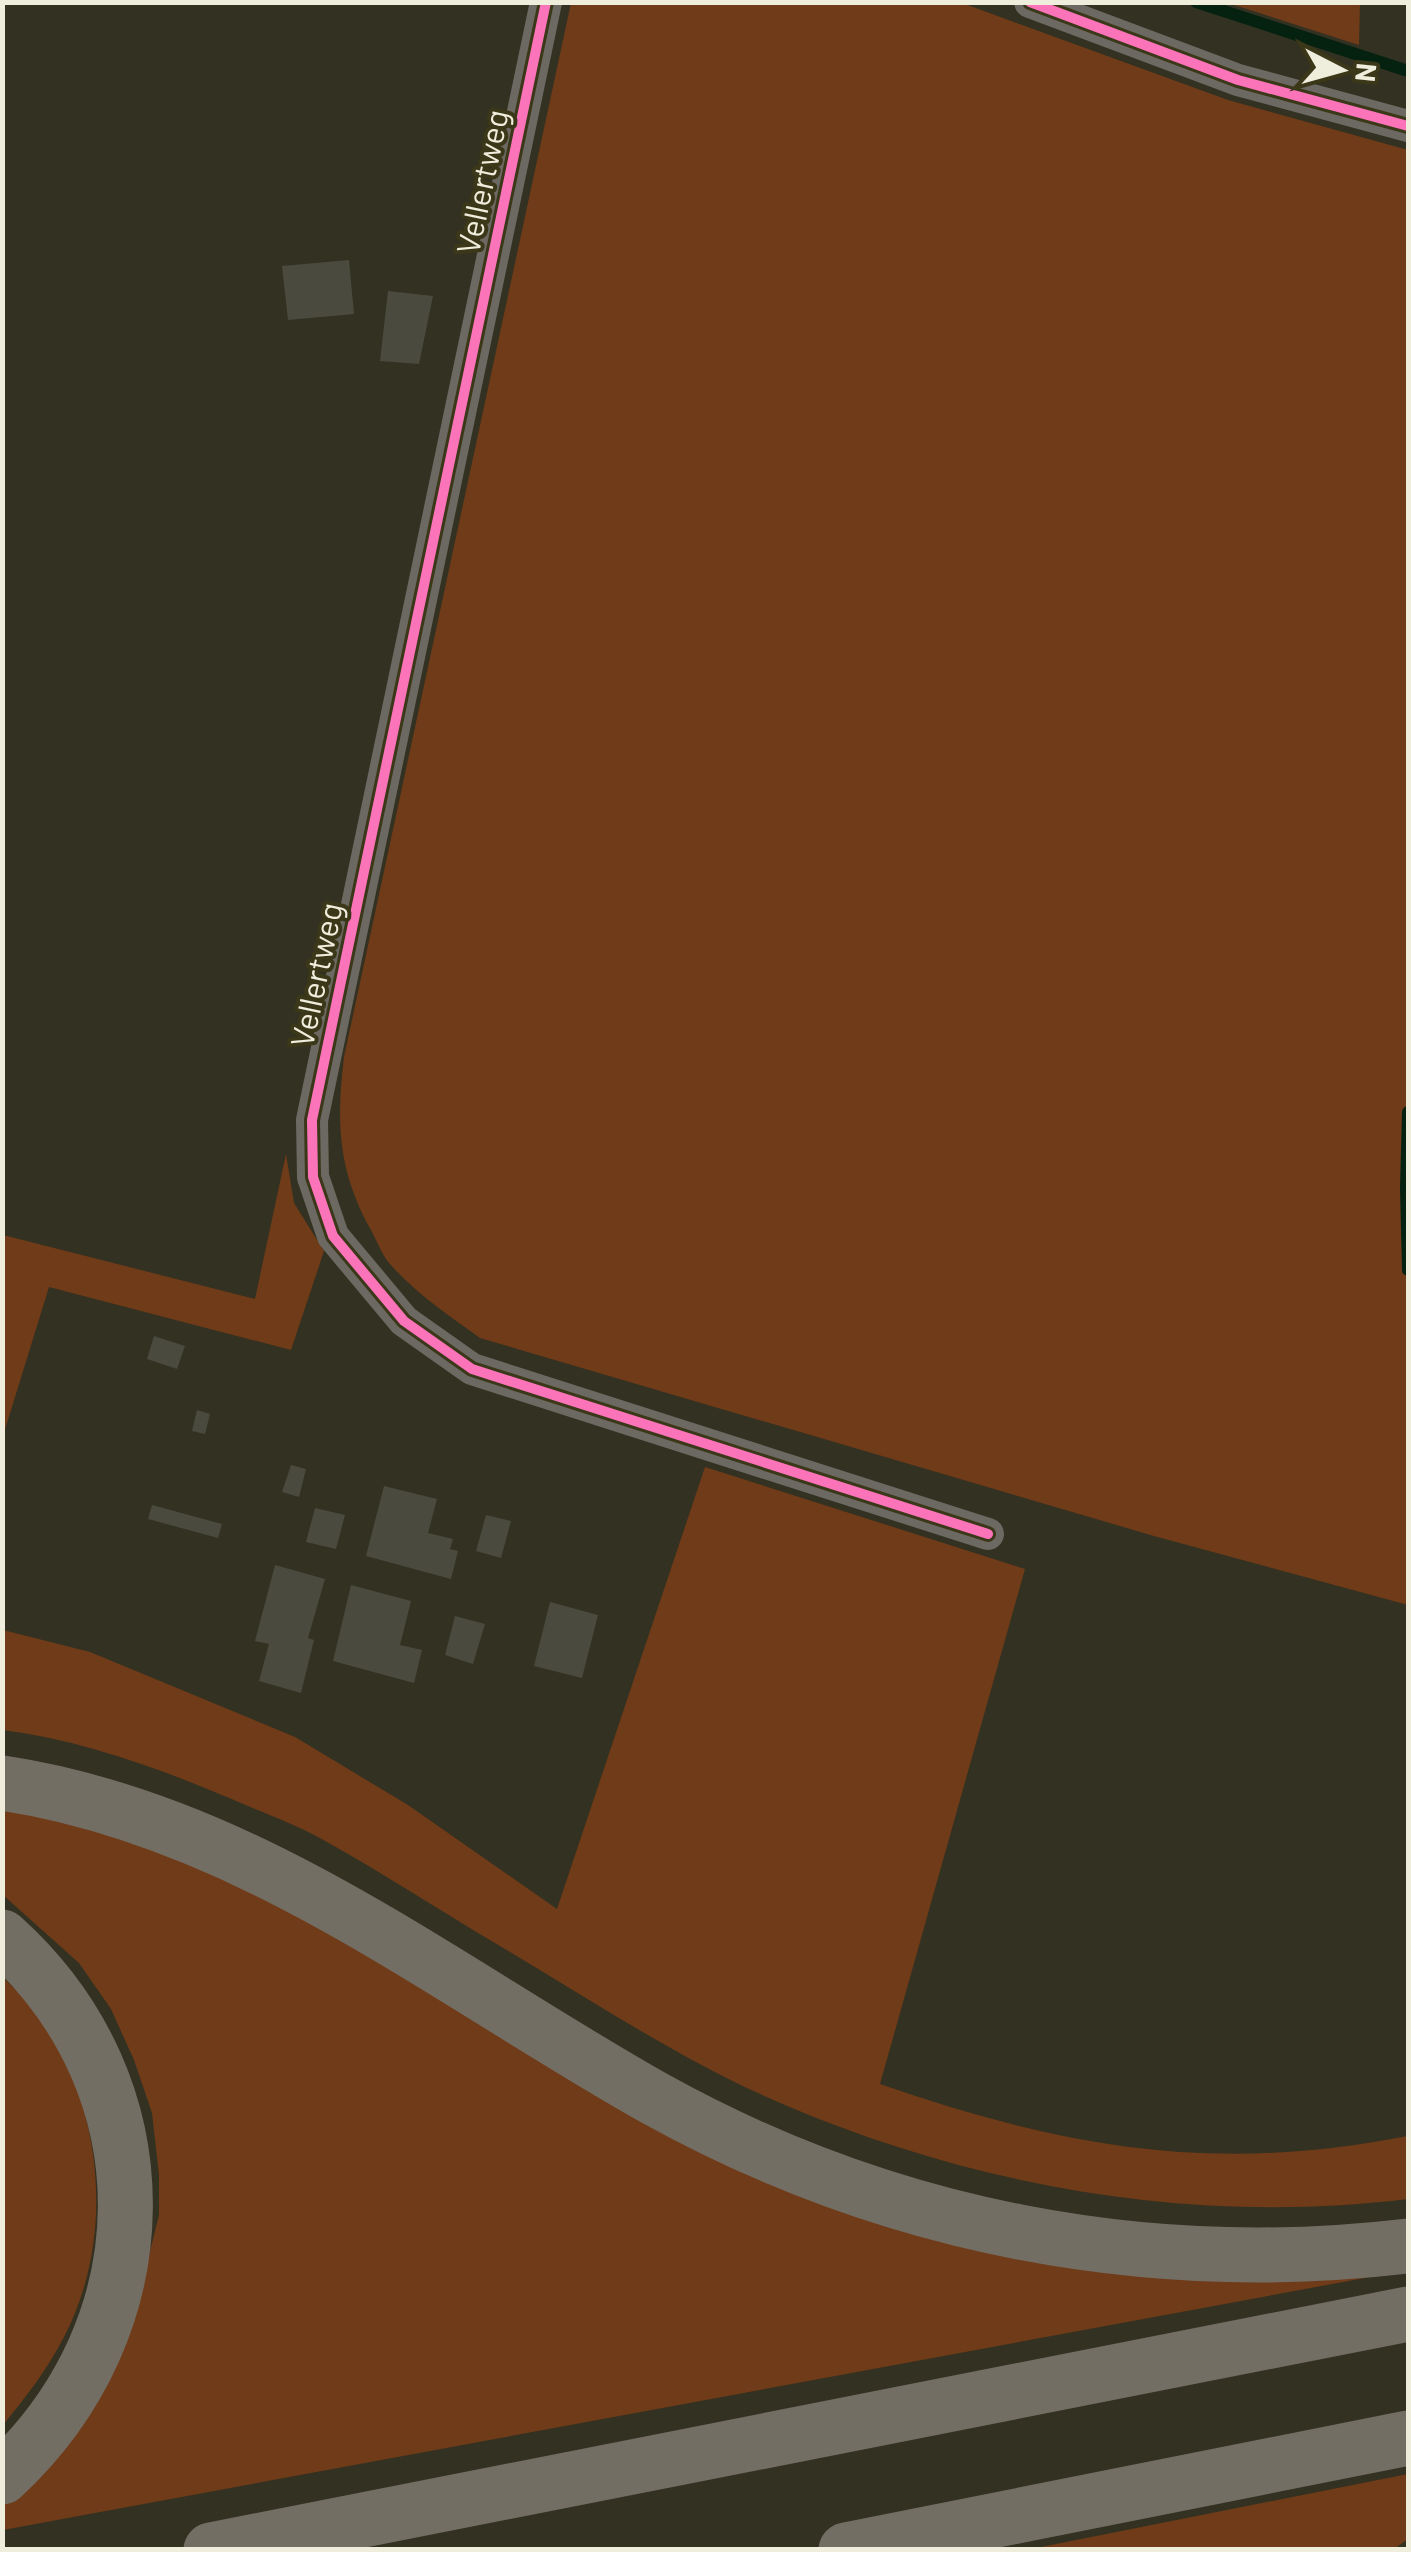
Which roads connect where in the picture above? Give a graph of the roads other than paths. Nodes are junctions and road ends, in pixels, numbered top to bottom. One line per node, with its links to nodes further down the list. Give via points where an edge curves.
1 (546, 2): 4 (street, Vellertweg, via 312,1120 313,1177 333,1236 404,1321 472,1370)
2 (1030, 2): 3 (street, via 1238,80)
3 (1408, 126)
4 (988, 1534)
5 (2, 1783): 7 (highway, via 146,1818 220,1848 369,1925 654,2098 874,2195 1064,2242 1182,2254)
6 (2, 1937): 10 (highway, via 66,2008 100,2074 120,2144 126,2217 116,2290 92,2360 54,2422)
7 (1408, 2246)
8 (1408, 2314): 11 (highway)
9 (1408, 2438): 12 (highway)
10 (2, 2477)
11 (211, 2550)
12 (846, 2550)

